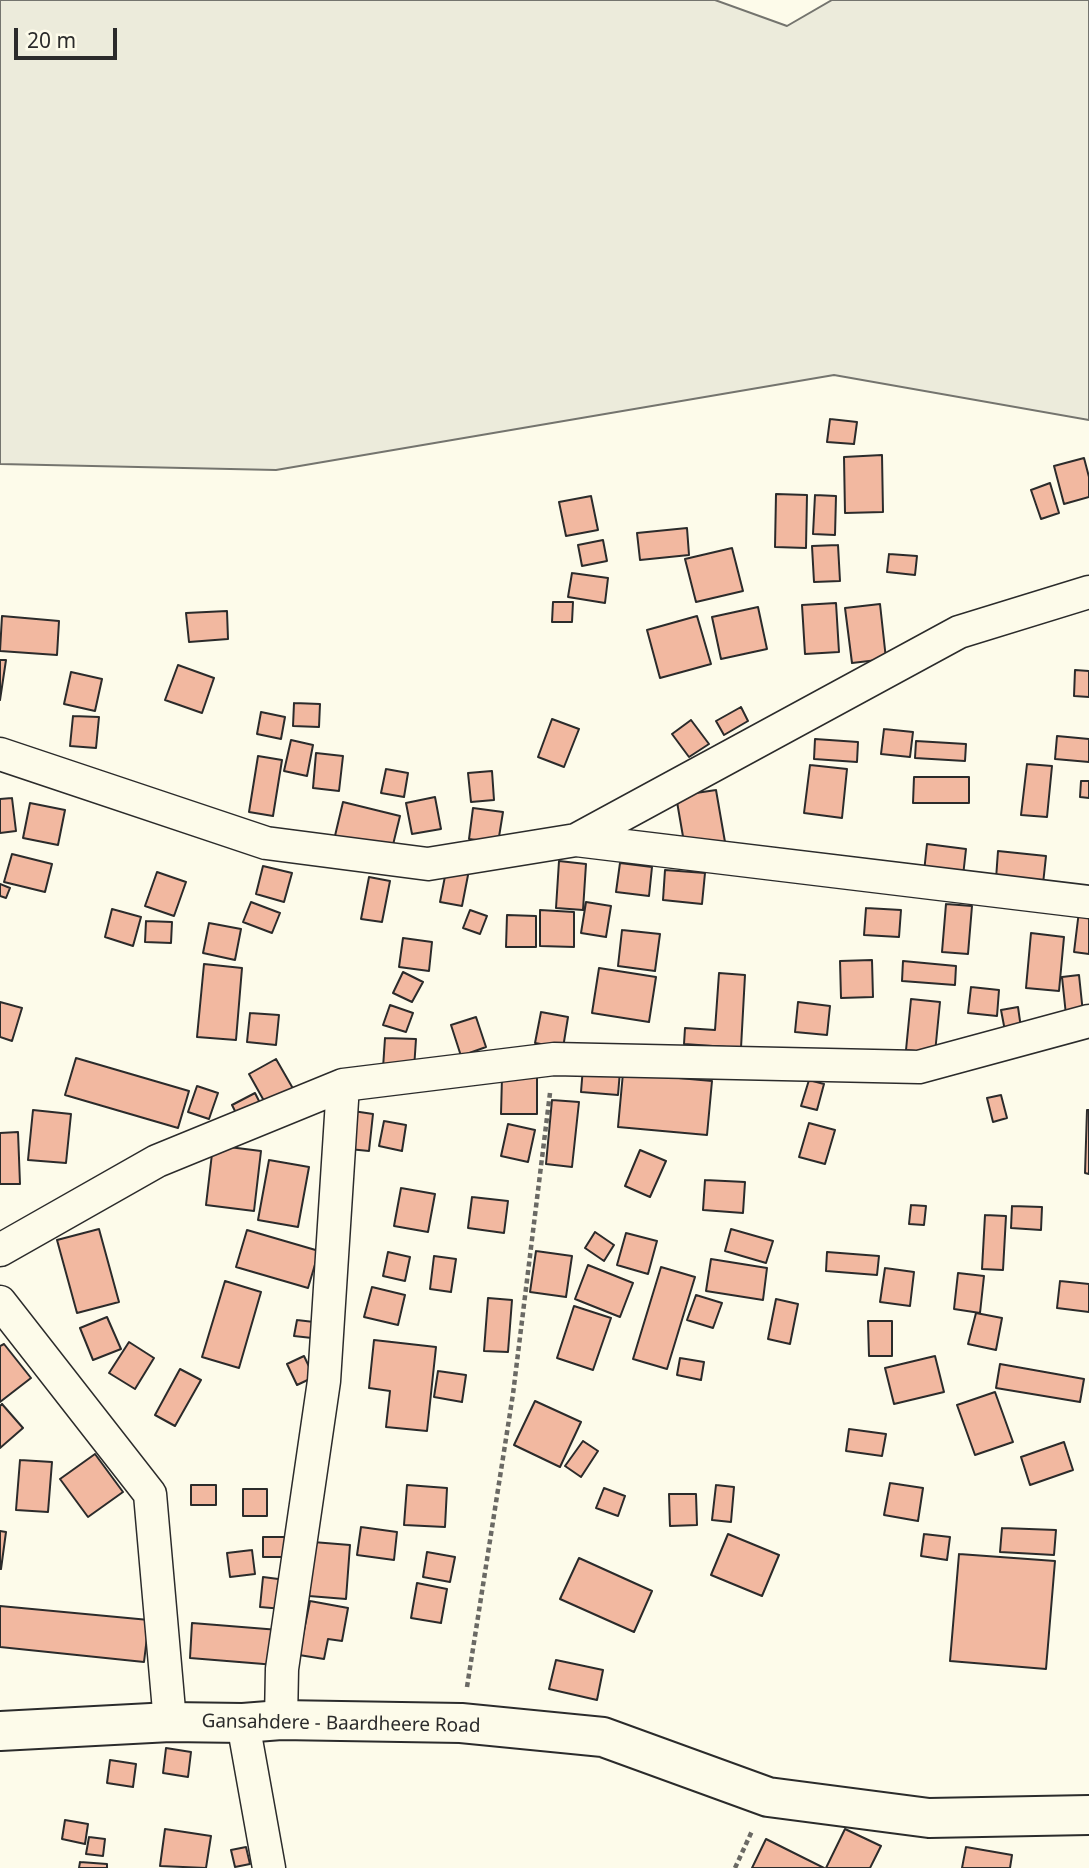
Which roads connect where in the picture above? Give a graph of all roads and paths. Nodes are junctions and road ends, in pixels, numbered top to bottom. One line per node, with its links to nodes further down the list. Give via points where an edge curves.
1 (1089, 592): 3 (street, via 959,632)
2 (0, 754): 3 (street, via 266,842 428,864)
3 (576, 840): 4 (street)
4 (1089, 902)
5 (1089, 1021): 6 (street, via 919,1067)
6 (554, 1059): 7 (street); 13 (path, via 513,1394)
7 (343, 1085): 8 (street, via 157,1161); 10 (street, via 324,1381 282,1669)
8 (0, 1250)
9 (0, 1302): 11 (street, via 150,1494)
10 (281, 1720): 12 (main road, Gansahdere - Baardheere Road); 13 (main road, Gansahdere - Baardheere Road)
11 (170, 1722): 12 (main road, Gansahdere - Baardheere Road); 14 (main road, Gansahdere - Baardheere Road)
12 (243, 1723): 16 (street)
13 (461, 1723): 15 (main road, Gansahdere - Baardheere Road, via 603,1737 768,1797 929,1818)
14 (0, 1731)
15 (1089, 1815)
16 (269, 1868)

